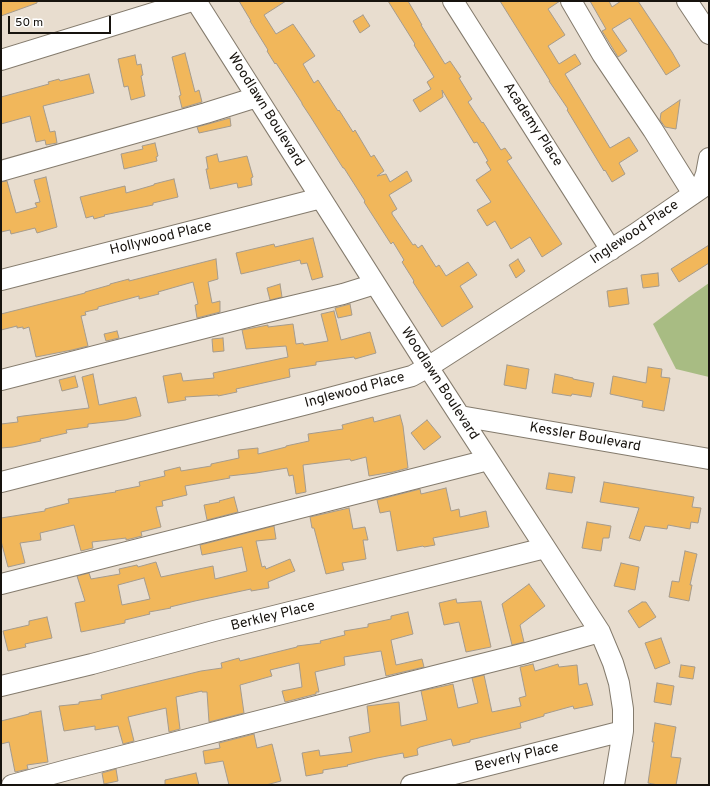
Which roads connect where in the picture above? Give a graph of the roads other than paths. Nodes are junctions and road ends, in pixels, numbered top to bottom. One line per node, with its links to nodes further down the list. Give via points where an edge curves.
1 (192, 1): 7 (street)
2 (196, 1): 8 (street, Woodlawn Boulevard)
3 (453, 1): 13 (street, Academy Place)
4 (571, 1): 11 (street, via 602,54 653,130)
5 (687, 1): 6 (street)
6 (709, 34)
7 (1, 60)
8 (256, 97): 10 (street); 12 (street, Woodlawn Boulevard)
9 (709, 158): 11 (street)
10 (1, 171)
11 (701, 188): 13 (street, Inglewood Place)
12 (320, 198): 14 (street, Hollywood Place); 15 (street, Woodlawn Boulevard)
13 (611, 250): 16 (street, Inglewood Place)
14 (1, 280)
15 (375, 284): 16 (street, Woodlawn Boulevard); 17 (street)
16 (428, 367): 18 (street, Woodlawn Boulevard); 21 (street, Inglewood Place, via 412,376)
17 (1, 380)
18 (460, 416): 19 (street, Kessler Boulevard); 20 (street, Woodlawn Boulevard)
19 (709, 459)
20 (488, 460): 22 (street, Woodlawn Boulevard); 23 (street)
21 (1, 482)
22 (545, 548): 24 (street, Woodlawn Boulevard); 25 (street, Berkley Place)
23 (1, 584)
24 (600, 632): 26 (street, Woodlawn Boulevard, via 619,683); 27 (street, via 526,654)
25 (1, 686)
26 (623, 731): 28 (street, Beverly Place); 29 (street, Woodlawn Boulevard)
27 (12, 785)
28 (411, 785)
29 (614, 785)

